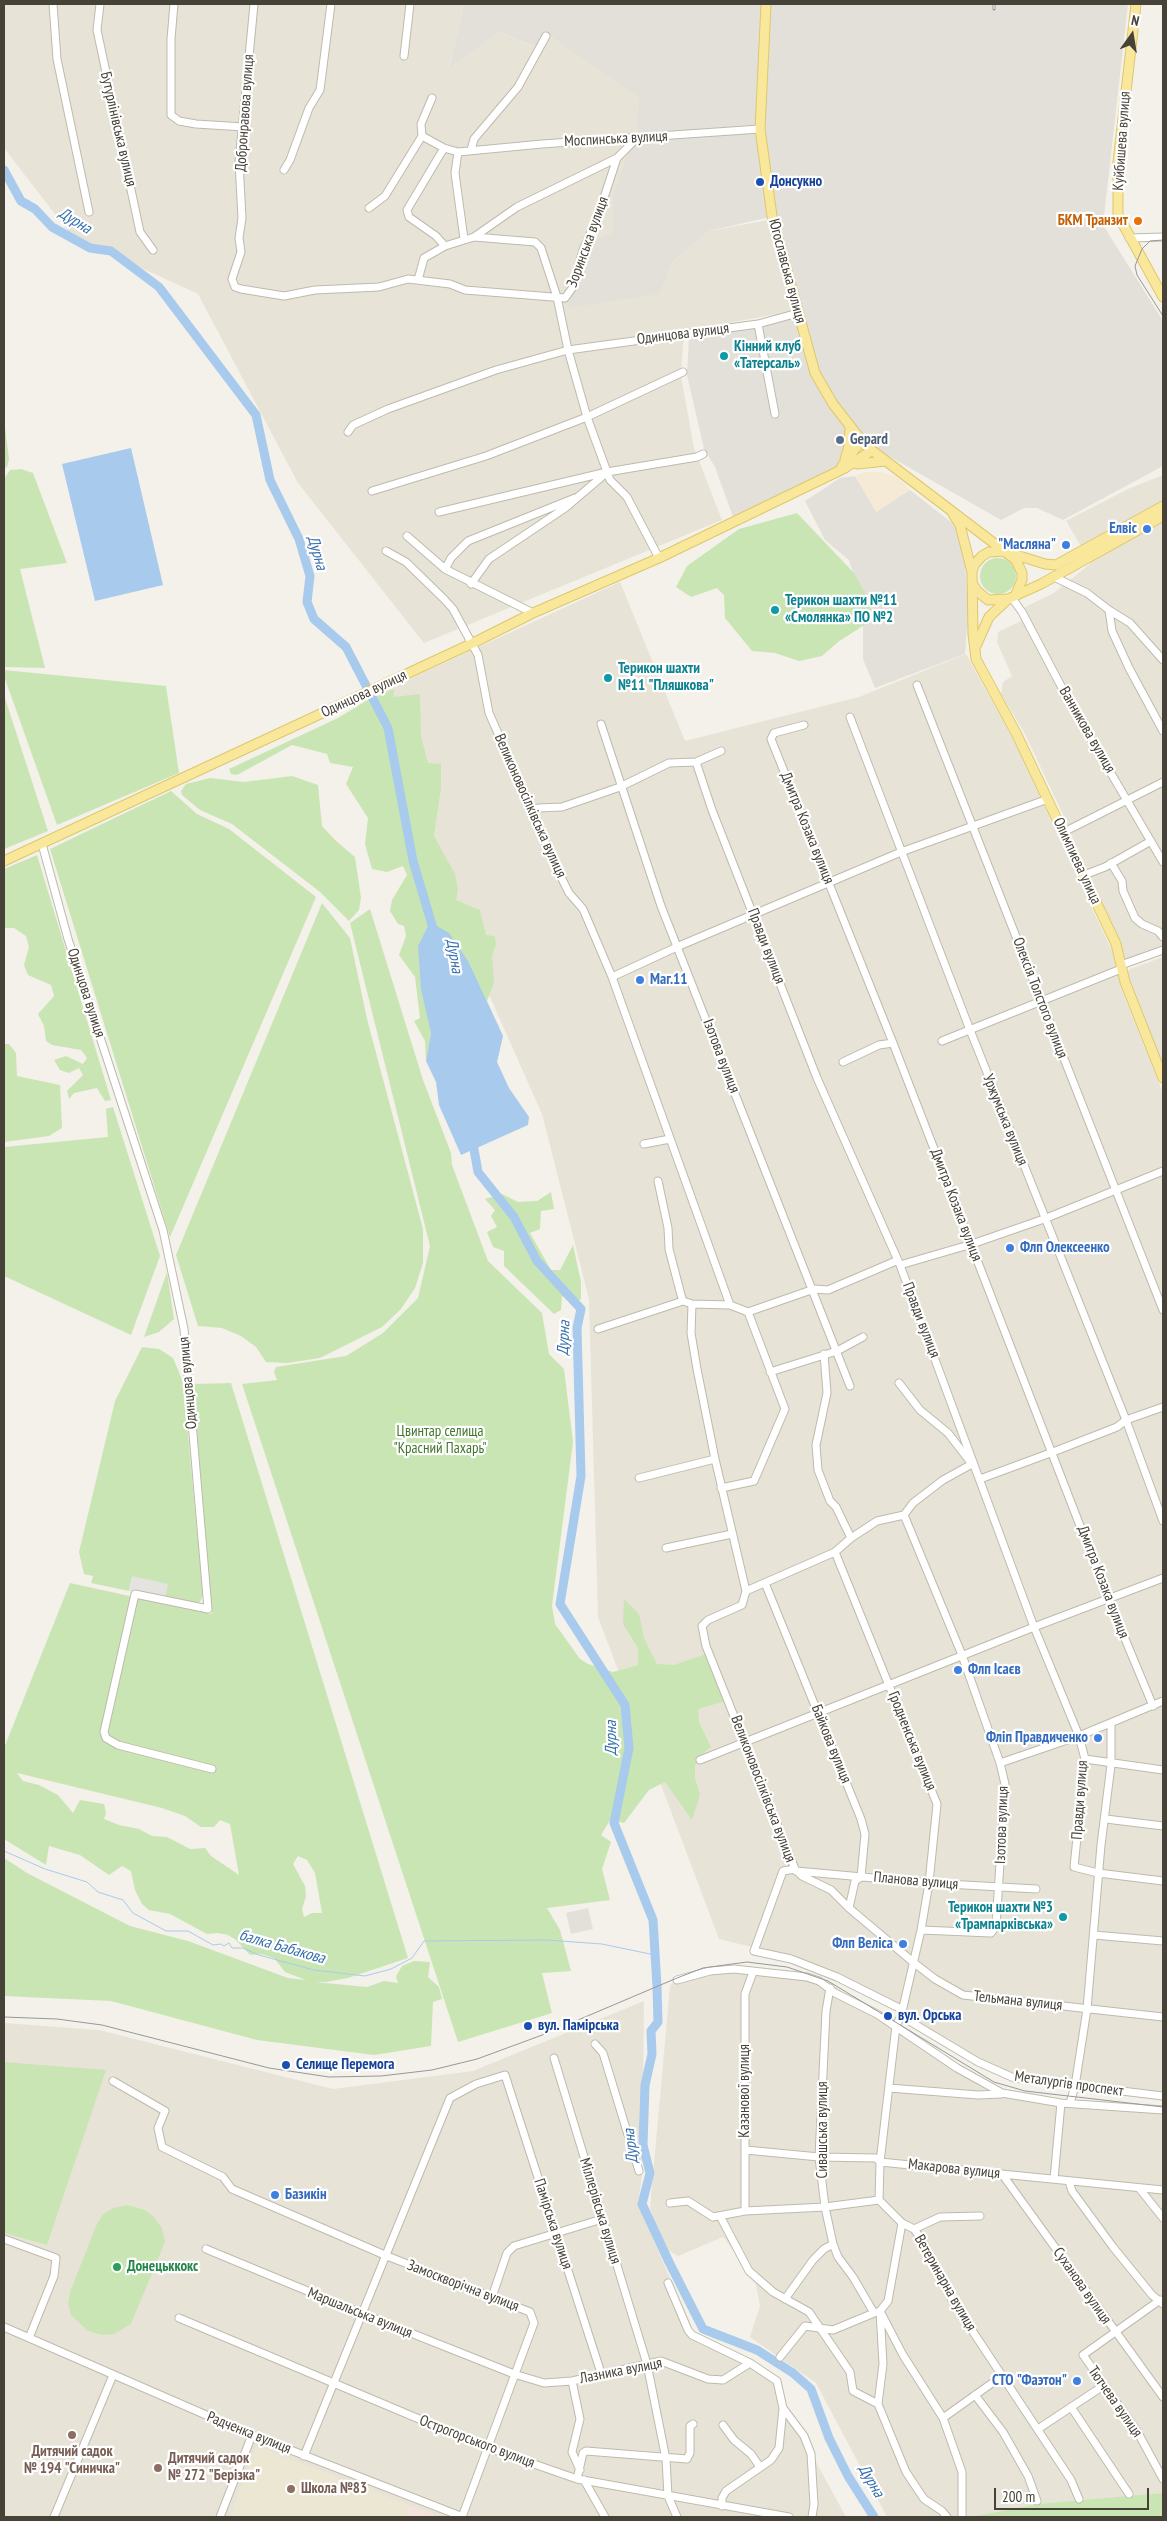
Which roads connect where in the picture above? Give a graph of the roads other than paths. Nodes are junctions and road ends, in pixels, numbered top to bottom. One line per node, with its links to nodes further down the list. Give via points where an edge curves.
1 (53, 4): 24 (street, via 57,59)
2 (100, 4): 32 (street, Бутурлінівська вулиця, via 99,38 140,232)
3 (174, 4): 12 (street, via 171,115 179,121 196,124)
4 (254, 4): 12 (street, Добронравова вулиця)
5 (331, 4): 22 (street, via 320,90 309,108)
6 (410, 4): 10 (street)
7 (766, 4): 13 (main road, Югославська вулиця)
8 (1136, 4): 29 (main road, Куйбишева вулиця, via 1118,162 1118,215)
9 (546, 36): 18 (street, via 518,87 474,139)
10 (404, 56)
11 (432, 98): 14 (street, via 421,124)
12 (244, 127): 34 (street, Добронравова вулиця, via 239,162 241,252 232,279 235,287)
13 (760, 129): 16 (street, Моспинська вулиця); 37 (main road, Югославська вулиця, via 772,216)
14 (422, 136): 17 (street, Моспинська вулиця); 23 (street, via 385,196)
15 (621, 138): 16 (street, Моспинська вулиця); 18 (street, Моспинська вулиця); 20 (street)
16 (636, 139): 20 (street, Зоринська вулиця)
17 (444, 148): 19 (street, Моспинська вулиця); 31 (street, via 407,210 408,216 436,236)
18 (471, 150): 19 (street, Моспинська вулиця)
19 (458, 152): 30 (street, via 455,173)
20 (622, 152): 21 (street, Зоринська вулиця)
21 (617, 158): 25 (street, Зоринська вулиця, via 518,207); 35 (street, Зоринська вулиця, via 573,287 568,296)
22 (284, 170)
23 (369, 208)
24 (90, 212)
25 (488, 226): 26 (street, Зоринська вулиця); 27 (street)
26 (474, 237): 27 (street); 30 (street, Зоринська вулиця)
27 (496, 237): 35 (street, via 539,244)
28 (1163, 237): 29 (street)
29 (1129, 238): 36 (main road, Куйбишева вулиця)
30 (464, 239): 31 (street, Зоринська вулиця)
31 (444, 246): 33 (street, Зоринська вулиця, via 424,258)
32 (153, 250)
33 (418, 280): 34 (street, Зоринська вулиця, via 408,279 379,287 314,290); 35 (street, Зоринська вулиця, via 450,284 465,290)
34 (276, 296)
35 (557, 297): 39 (street)
36 (1163, 297)
37 (798, 313): 38 (street, Одинцова вулиця); 43 (main road, Югославська вулиця, via 815,373)
38 (758, 324): 39 (street, Одинцова вулиця); 41 (street)
39 (568, 350): 42 (street); 44 (street, Одинцова вулиця, via 496,370 388,409 354,425)
40 (683, 372): 42 (street)
41 (775, 414)
42 (586, 417): 50 (street); 51 (street, via 486,456)
43 (850, 428): 45 (main road, Югославська вулиця); 49 (main road, via 850,446)
44 (348, 432)
45 (861, 440): 46 (main road, Югославська вулиця); 49 (main road, Одинцова вулиця)
46 (871, 451): 48 (main road, Югославська вулиця); 49 (main road, Одинцова вулиця)
47 (704, 454): 50 (street)
48 (886, 461): 49 (main road); 54 (main road, Югославська вулиця)
49 (841, 468): 62 (main road, Одинцова вулиця)
50 (607, 472): 52 (street); 56 (street); 62 (street, via 610,480 627,497)
51 (372, 492)
52 (582, 495): 55 (street); 58 (street)
53 (1163, 506): 61 (main road, via 1056,565)
54 (950, 509): 61 (main road, Югославська вулиця); 64 (main road, via 960,526)
55 (543, 510): 58 (street); 63 (street, via 468,541)
56 (439, 512)
57 (1163, 516): 65 (main road)
58 (547, 521): 67 (street, via 489,559)
59 (406, 536): 63 (street)
60 (386, 551): 71 (street, Великоновосілківська вулиця, via 406,562 444,599)
61 (1007, 552): 64 (main road, via 996,551 982,556); 68 (main road, via 1016,560 1022,573 1022,580)
62 (660, 558): 70 (main road, Одинцова вулиця)
63 (445, 569): 67 (street)
64 (972, 572): 66 (main road)
65 (1054, 577): 68 (main road); 69 (street, via 1087,592)
66 (972, 583): 68 (main road, via 988,600); 72 (main road)
67 (471, 584): 70 (street)
68 (1012, 597): 72 (main road, via 989,617); 84 (street, Ванникова вулиця)
69 (1109, 610): 73 (street, via 1130,623); 78 (street, via 1112,631)
70 (533, 613): 71 (main road, Одинцова вулиця)
71 (473, 644): 85 (street, Великоновосілківська вулиця, via 489,713); 89 (main road, Одинцова вулиця)
72 (974, 651): 83 (main road, Олимпиева улица)
73 (1163, 660)
74 (917, 685): 86 (street, Олексія Толстого вулиця)
75 (850, 717): 90 (street, Уржумська вулиця)
76 (601, 724): 82 (street, Ізотова вулиця)
77 (804, 725): 95 (street, Дмитра Козака вулиця, via 774,733 771,738)
78 (1163, 732)
79 (721, 751): 80 (street)
80 (696, 762): 82 (street, via 669,763); 96 (street, Правди вулиця)
81 (1163, 782): 84 (street)
82 (620, 787): 85 (street, via 562,807 538,808); 98 (street, Ізотова вулиця, via 661,906)
83 (1048, 799): 86 (street); 87 (main road, Олимпиева улица)
84 (1127, 800): 87 (street); 88 (street, Ванникова вулиця)
85 (533, 812): 101 (street, Великоновосілківська вулиця, via 551,857 569,893 583,910)
86 (974, 826): 90 (street); 102 (street, Олексія Толстого вулиця)
87 (1064, 832): 94 (main road, Олимпиева улица)
88 (1151, 841): 92 (street, Ванникова вулиця); 93 (street)
89 (42, 844): 91 (main road, Одинцова вулиця); 160 (street, Одинцова вулиця, via 68,940 163,1230 184,1329 208,1609 135,1594 104,1732 106,1738 118,1745)
90 (901, 852): 95 (street); 103 (street, Уржумська вулиця)
91 (4, 861)
92 (1163, 862)
93 (1111, 863): 94 (street); 97 (street, via 1122,881 1135,918)
94 (1084, 875): 100 (main road, Олимпиева улица, via 1116,944)
95 (829, 882): 96 (street); 105 (street, Дмитра Козака вулиця)
96 (753, 914): 98 (street); 115 (street, Правди вулиця, via 817,1078)
97 (1163, 937)
98 (679, 946): 101 (street); 116 (street, Ізотова вулиця)
99 (1163, 950): 100 (street)
100 (1121, 967): 102 (street); 107 (main road, Олимпиева улица)
101 (612, 977): 108 (street, Великоновосілківська вулиця)
102 (1042, 1001): 103 (street); 112 (street, Олексія Толстого вулиця)
103 (970, 1030): 104 (street); 113 (street, Уржумська вулиця)
104 (942, 1041)
105 (893, 1043): 106 (street, via 879,1045); 114 (street, Дмитра Козака вулиця)
106 (843, 1062)
107 (1163, 1078)
108 (670, 1139): 109 (street); 119 (street)
109 (644, 1144)
110 (1163, 1171): 112 (street)
111 (658, 1180): 117 (street, via 669,1249)
112 (1116, 1191): 113 (street); 120 (street, Олексія Толстого вулиця)
113 (1044, 1219): 114 (street); 130 (street, Уржумська вулиця)
114 (972, 1244): 115 (street); 131 (street, Дмитра Козака вулиця)
115 (898, 1263): 116 (street, via 828,1290); 133 (street, Правди вулиця)
116 (814, 1289): 121 (street); 124 (street, Ізотова вулиця)
117 (683, 1301): 118 (street); 122 (street)
118 (692, 1304): 119 (street); 132 (street, via 691,1333)
119 (730, 1305): 121 (street)
120 (1163, 1310)
121 (748, 1312): 126 (street)
122 (598, 1329)
123 (863, 1337): 124 (street)
124 (837, 1351): 125 (street); 128 (street, Ізотова вулиця)
125 (824, 1354): 126 (street); 140 (street, via 827,1393 816,1445 818,1470 830,1501)
126 (770, 1372): 136 (street, via 785,1410 754,1481)
127 (900, 1383): 133 (street, via 920,1410 948,1433)
128 (850, 1386)
129 (1163, 1407): 130 (street)
130 (1126, 1420): 131 (street, via 1117,1427); 138 (street, Уржумська вулиця)
131 (1053, 1452): 135 (street); 146 (street, Дмитра Козака вулиця)
132 (714, 1459): 134 (street); 136 (street)
133 (972, 1464): 135 (street, Правди вулиця); 137 (street, via 943,1480 913,1503)
134 (639, 1478)
135 (980, 1478): 147 (street, Правди вулиця)
136 (721, 1488): 139 (street)
137 (904, 1515): 140 (street, via 877,1521); 148 (street, Ізотова вулиця)
138 (1163, 1521)
139 (732, 1534): 141 (street); 145 (street)
140 (852, 1538): 142 (street)
141 (666, 1548)
142 (835, 1552): 144 (street); 149 (street, Гродненська вулиця)
143 (1163, 1578): 146 (street)
144 (765, 1583): 145 (street); 152 (street, Байкова вулиця)
145 (746, 1591): 155 (street, Великоновосілківська вулиця, via 742,1605 708,1620 702,1626 706,1646)
146 (1108, 1598): 147 (street); 151 (street, Дмитра Козака вулиця)
147 (1034, 1627): 148 (street); 154 (street, Правди вулиця)
148 (962, 1655): 149 (street); 158 (street, Ізотова вулиця)
149 (890, 1684): 152 (street); 168 (street, Гродненська вулиця, via 937,1804)
150 (1163, 1702): 151 (street)
151 (1153, 1706): 153 (street)
152 (818, 1712): 155 (street); 166 (street, Байкова вулиця, via 866,1834)
153 (1111, 1724): 154 (street); 159 (street, Правди вулиця)
154 (1079, 1736): 156 (street, Правди вулиця); 158 (street)
155 (745, 1741): 157 (street); 164 (street, Великоновосілківська вулиця)
156 (1085, 1759): 159 (street); 165 (street, Правди вулиця, via 1074,1867)
157 (700, 1760)
158 (1000, 1763): 169 (street, Ізотова вулиця, via 1005,1784)
159 (1111, 1764): 161 (street); 162 (street, Правди вулиця)
160 (212, 1769)
161 (1163, 1770)
162 (1106, 1819): 163 (street); 165 (street, Правди вулиця)
163 (1163, 1826)
164 (795, 1870): 166 (street, Планова вулиця); 171 (street, Тельмана вулиця, via 832,1890); 175 (street, Великоновосілківська вулиця, via 782,1871)
165 (1098, 1873): 167 (street); 173 (street, Правди вулиця)
166 (861, 1877): 168 (street, Планова вулиця); 171 (street, Байкова вулиця, via 855,1881)
167 (1163, 1881)
168 (929, 1883): 169 (street, Планова вулиця); 172 (street, Гродненська вулиця)
169 (1000, 1888): 170 (street, Планова вулиця); 172 (street, Ізотова вулиця, via 996,1926 991,1933)
170 (1036, 1889)
171 (848, 1908): 176 (street, Тельмана вулиця)
172 (921, 1930): 176 (street, Гродненська вулиця)
173 (1094, 1934): 174 (street); 180 (street, Правди вулиця)
174 (1163, 1941)
175 (754, 1951): 181 (street, Металургів проспект, via 791,1959 837,1977)
176 (913, 1962): 180 (street, Тельмана вулиця, via 963,1995); 181 (street, Гродненська вулиця)
177 (753, 1972): 178 (street, via 734,1969 710,1971); 179 (street, via 807,1977); 195 (street, Казанової вулиця, via 745,1994)
178 (677, 1980)
179 (830, 1988): 183 (street); 196 (street, Сивашська вулиця)
180 (1087, 2009): 182 (street, Тельмана вулиця); 188 (street, Правди вулиця)
181 (901, 2012): 183 (street, Гродненська вулиця); 188 (street, Металургів проспект, via 996,2072 1014,2078)
182 (1163, 2017)
183 (896, 2026): 189 (street); 190 (street, via 957,2068)
184 (594, 2044): 198 (street, via 603,2053)
185 (554, 2058): 211 (street, Міллерівська вулиця)
186 (505, 2075): 214 (street, Памірська вулиця); 218 (street, Замоскворічна вулиця, via 476,2084 450,2098)
187 (113, 2082): 218 (street, Замоскворічна вулиця, via 165,2111 158,2128 162,2147 223,2177 232,2189)
188 (1075, 2086): 191 (street, Металургів проспект); 193 (street, Правди вулиця)
189 (889, 2088): 190 (street, via 978,2095); 197 (street)
190 (1002, 2093): 192 (street)
191 (1163, 2096)
192 (1061, 2103): 193 (street); 200 (street)
193 (1070, 2103): 194 (street)
194 (1163, 2110)
195 (746, 2150): 196 (street, Макарова вулиця); 207 (street, Казанової вулиця)
196 (819, 2156): 197 (street, Макарова вулиця, via 876,2158); 206 (street, Сивашська вулиця)
197 (880, 2162): 199 (street, Макарова вулиця); 204 (street)
198 (639, 2171)
199 (1002, 2174): 200 (street, Макарова вулиця); 228 (street, Суханова вулиця)
200 (1054, 2179): 201 (street, Макарова вулиця)
201 (1069, 2181): 202 (street, Макарова вулиця); 222 (street, via 1072,2191 1113,2247 1152,2295)
202 (1139, 2188): 203 (street, Макарова вулиця); 210 (street)
203 (1163, 2190)
204 (880, 2200): 206 (street); 212 (street, Ветеринарна вулиця)
205 (670, 2204): 208 (street, via 688,2200 713,2217)
206 (825, 2207): 207 (street); 216 (street, Сивашська вулиця)
207 (745, 2211): 208 (street)
208 (720, 2216): 221 (street, via 749,2271)
209 (980, 2216): 213 (street, via 940,2217)
210 (1163, 2218)
211 (602, 2219): 214 (street); 232 (street, Міллерівська вулиця)
212 (902, 2223): 213 (street, Ветеринарна вулиця); 223 (street, Ветеринарна вулиця, via 888,2301)
213 (914, 2229): 236 (street, Ветеринарна вулиця, via 952,2300)
214 (556, 2234): 220 (street, via 514,2246 507,2253); 234 (street, Памірська вулиця)
215 (4, 2239): 229 (street, via 56,2258 54,2276)
216 (833, 2244): 221 (street, via 813,2260); 223 (street, Сивашська вулиця, via 838,2257)
217 (206, 2249): 224 (street, Маршальська вулиця)
218 (387, 2256): 220 (street, Замоскворічна вулиця); 224 (street, Замоскворічна вулиця)
219 (668, 2283): 231 (street, via 692,2335)
220 (492, 2297): 233 (street, Замоскворічна вулиця, via 530,2312 534,2323)
221 (785, 2299): 227 (street, via 809,2312)
222 (1162, 2302): 228 (street, Тютчева вулиця)
223 (877, 2312): 227 (street, via 832,2330); 242 (street, Сивашська вулиця, via 883,2364); 245 (street, Сивашська вулиця)
224 (363, 2314): 233 (street, Маршальська вулиця); 238 (street, Замоскворічна вулиця)
225 (179, 2318): 238 (street, Острогорського вулиця)
226 (4, 2327): 229 (street, Радченка вулиця)
227 (822, 2330): 230 (street, via 805,2326); 242 (street, via 850,2372 853,2391)
228 (1115, 2332): 239 (street, Тютчева вулиця, via 1083,2355); 241 (street, Суханова вулиця)
229 (29, 2338): 235 (street, Радченка вулиця)
230 (780, 2357)
231 (750, 2363): 232 (street, Лазника вулиця, via 723,2380 708,2379 669,2362); 244 (street, via 777,2382)
232 (647, 2364): 234 (street, Лазника вулиця); 252 (street, Міллерівська вулиця)
233 (514, 2374): 237 (street, Лазника вулиця, via 544,2383); 250 (street, Замоскворічна вулиця)
234 (601, 2374): 237 (street, Лазника вулиця)
235 (113, 2375): 249 (street, Радченка вулиця); 263 (street)
236 (1002, 2376): 240 (street); 248 (street, Ветеринарна вулиця)
237 (572, 2381): 254 (street, via 580,2419 572,2452)
238 (333, 2384): 250 (street, Острогорського вулиця); 251 (street, Замоскворічна вулиця)
239 (1103, 2386): 243 (street); 255 (street, Тютчева вулиця, via 1137,2431)
240 (975, 2395): 245 (street); 260 (street, via 1003,2432 1028,2476)
241 (1163, 2397)
242 (878, 2404): 271 (street, via 906,2472 924,2499)
243 (1070, 2407): 248 (street); 257 (street)
244 (783, 2408): 253 (street, via 779,2448 771,2460); 270 (street, via 804,2436 811,2454)
245 (943, 2418): 272 (street, Сивашська вулиця, via 962,2472)
246 (693, 2424): 252 (street, via 690,2426 687,2459)
247 (723, 2425): 253 (street)
248 (1038, 2429): 259 (street, Ветеринарна вулиця, via 1071,2480)
249 (252, 2435): 251 (street, Радченка вулиця); 264 (street)
250 (488, 2448): 256 (street, Острогорського вулиця); 265 (street, Замоскворічна вулиця)
251 (304, 2456): 265 (street, Радченка вулиця)
252 (666, 2458): 254 (street, via 586,2451); 258 (street, Міллерівська вулиця)
253 (760, 2467): 261 (street, via 726,2491)
254 (580, 2470): 256 (street)
255 (1163, 2479)
256 (581, 2480): 258 (street, Острогорського вулиця); 266 (street)
257 (1129, 2494)
258 (668, 2496): 261 (street, Острогорського вулиця); 267 (street)
259 (1079, 2499)
260 (1037, 2501)
261 (722, 2506): 262 (street, Острогорського вулиця)
262 (738, 2509): 268 (street); 269 (street, Острогорського вулиця)
263 (54, 2517)
264 (220, 2517)
265 (462, 2517)
266 (605, 2517)
267 (677, 2517)
268 (741, 2517)
269 (789, 2517)
270 (812, 2517)
271 (947, 2517)
272 (962, 2517)

